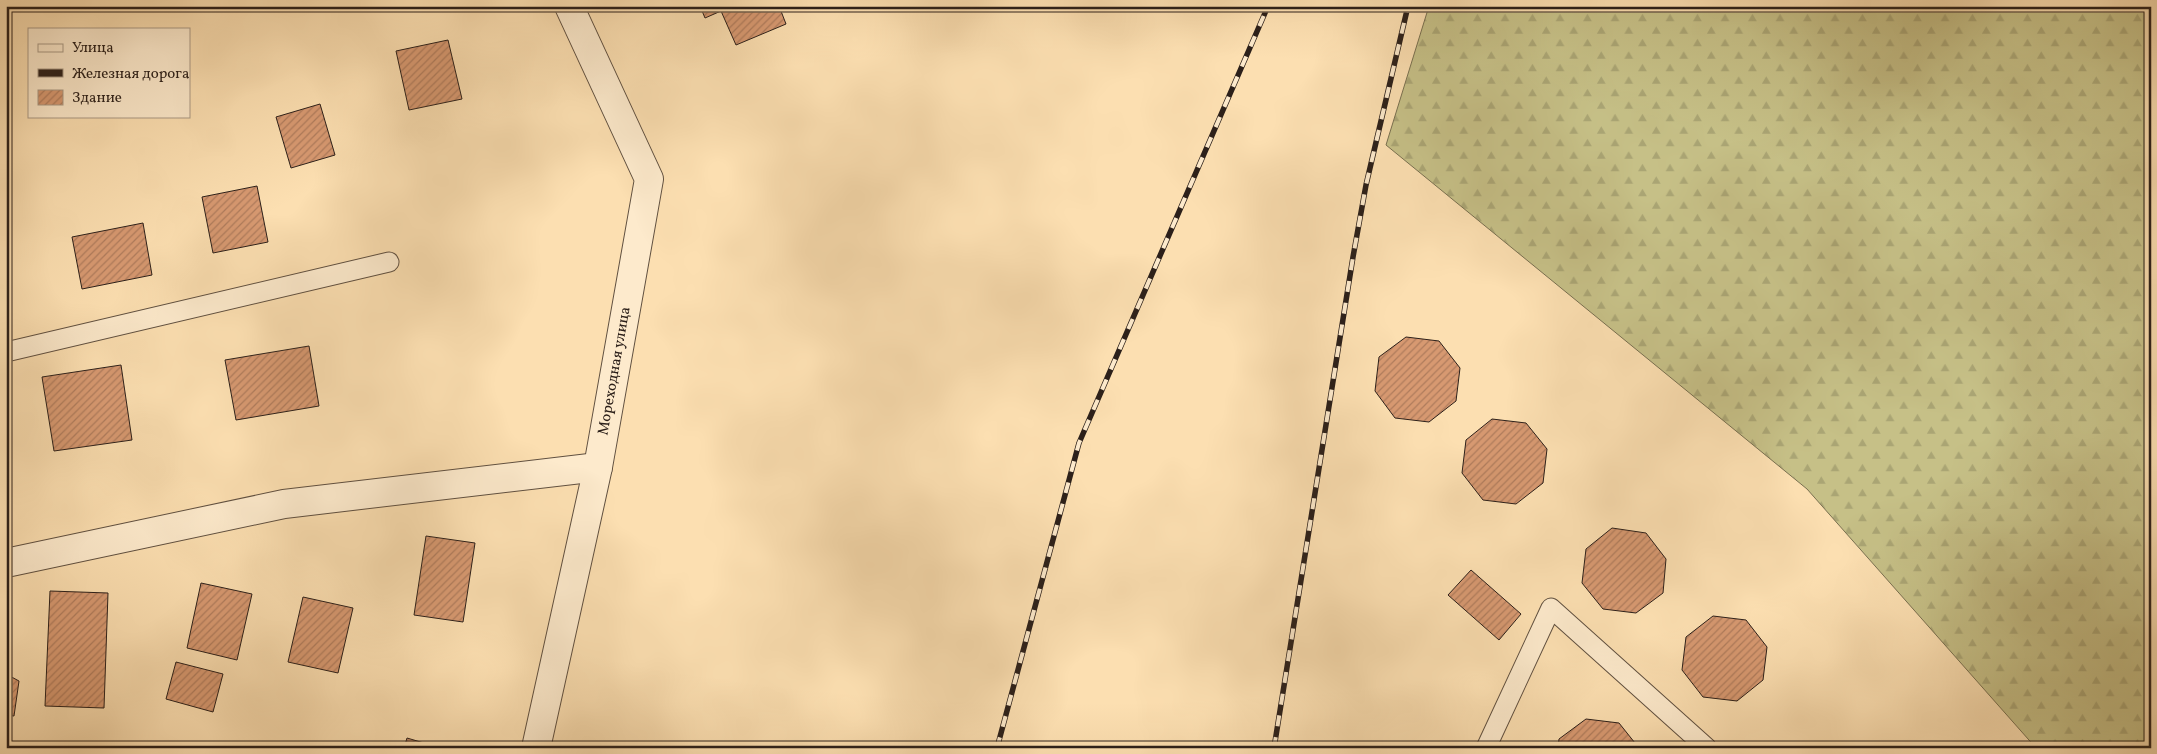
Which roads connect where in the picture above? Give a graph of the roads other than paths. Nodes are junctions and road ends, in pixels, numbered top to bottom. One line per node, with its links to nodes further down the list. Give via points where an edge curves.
1 (569, 6): 4 (street, Мореходная улица, via 649,179)
2 (389, 262): 3 (lane)
3 (6, 352)
4 (598, 467): 5 (street, via 284,504); 6 (street, Мореходная улица)
5 (6, 563)
6 (536, 748)
7 (1486, 748): 8 (lane, via 1551,608)
8 (1707, 748)

